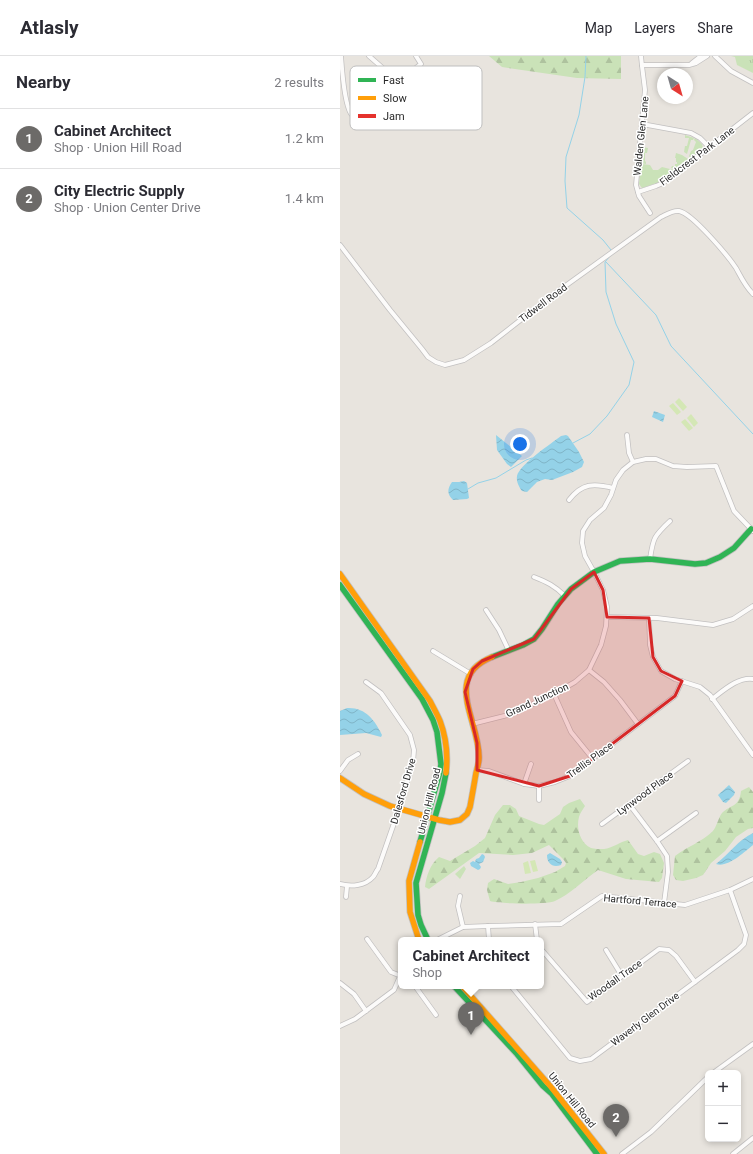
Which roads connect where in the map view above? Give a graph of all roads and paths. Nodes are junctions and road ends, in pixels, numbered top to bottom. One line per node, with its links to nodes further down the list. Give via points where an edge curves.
1 (341, 56): 13 (street, via 344,88)
2 (369, 56): 10 (street)
3 (416, 56): 11 (street, via 421,64)
4 (642, 56): 9 (street, Walden Glen Lane)
5 (701, 56): 8 (street)
6 (707, 56): 8 (street)
7 (715, 56): 12 (street, via 731,70)
8 (693, 63): 9 (street)
9 (642, 65): 15 (street, Walden Glen Lane, via 645,87)
10 (380, 66)
11 (418, 66)
12 (753, 83)
13 (350, 112)
14 (753, 113): 16 (street, Fieldcrest Park Lane)
15 (642, 124): 16 (street, via 691,133); 17 (street, Walden Glen Lane, via 636,183)
16 (709, 147): 17 (street, Fieldcrest Park Lane, via 663,183)
17 (638, 192): 18 (street, Walden Glen Lane)
18 (650, 213)
19 (340, 245): 20 (street, Tidwell Road, via 428,357 444,365 464,360 491,343 591,267 661,217 672,212 682,212 694,220 736,268)
20 (753, 294)
21 (627, 435): 22 (street)
22 (633, 462): 23 (street, Grand Junction, via 623,470); 26 (street, via 656,459 673,466 716,466 734,511)
23 (613, 488): 24 (street, via 598,484 586,486 574,493); 28 (street, Grand Junction, via 604,508 590,520 584,532 582,543 585,556)
24 (569, 500)
25 (670, 521): 27 (street, via 658,532)
26 (752, 530): 27 (street, via 734,548 706,563)
27 (650, 559): 28 (street, via 620,561)
28 (594, 572): 32 (street); 35 (street, Grand Junction, via 603,590)
29 (340, 574): 63 (street, Union Hill Road, via 424,692 440,721 446,744 447,764)
30 (534, 577): 32 (street, via 548,582)
31 (340, 585): 62 (street, Union Hill Road, via 422,699 433,720 439,742 440,772)
32 (564, 596): 38 (street, via 534,639)
33 (753, 606): 36 (street, via 733,619 713,624)
34 (486, 610): 38 (street)
35 (607, 617): 36 (street); 39 (street, Grand Junction, via 601,645)
36 (649, 618): 42 (street, via 653,657 661,671 675,680)
37 (433, 651): 40 (street)
38 (509, 651): 40 (street, via 482,661)
39 (589, 670): 44 (street, Grand Junction); 47 (street, via 604,682)
40 (471, 674): 46 (street, via 465,692)
41 (753, 678): 45 (street, via 737,681)
42 (682, 681): 45 (street, via 700,686); 47 (street, Trellis Place, via 675,696)
43 (366, 682): 60 (street, Dalesford Drive, via 381,693 410,734 414,750 413,762)
44 (554, 694): 46 (street, Grand Junction, via 512,714); 50 (street, via 571,732)
45 (712, 699): 49 (street)
46 (472, 724): 53 (street, via 479,758)
47 (638, 724): 50 (street, Trellis Place)
48 (358, 754): 54 (street, via 348,760)
49 (753, 755)
50 (593, 759): 57 (street, Trellis Place, via 570,776)
51 (688, 761): 59 (street, Lynwood Place)
52 (531, 764): 56 (street)
53 (477, 770): 56 (street, Trellis Place); 63 (street, via 467,814 460,820 450,822)
54 (340, 771)
55 (340, 778): 60 (street, via 364,794)
56 (524, 784): 57 (street, Trellis Place)
57 (539, 786): 58 (street)
58 (539, 800)
59 (629, 804): 64 (street, Lynwood Place); 65 (street)
60 (399, 809): 62 (street); 68 (street, Dalesford Drive, via 373,877 366,883)
61 (696, 812): 65 (street)
62 (427, 817): 63 (street); 76 (street, Union Hill Road, via 409,881 410,912)
63 (434, 819): 77 (street, Union Hill Road, via 416,883 418,915)
64 (602, 824)
65 (657, 841): 72 (street, via 667,856 668,872)
66 (753, 879): 69 (street, Hartford Terrace)
67 (340, 884): 68 (street, Dalesford Drive)
68 (347, 886): 71 (street)
69 (730, 890): 72 (street, Hartford Terrace, via 685,905); 87 (street, Waverly Glen Drive, via 746,935 744,944)
70 (460, 896): 75 (street, via 458,906)
71 (346, 897)
72 (664, 903): 73 (street, Hartford Terrace, via 602,896 561,924)
73 (535, 924): 74 (street, Hartford Terrace); 80 (street)
74 (488, 926): 75 (street, Hartford Terrace); 79 (street)
75 (463, 927): 78 (street, Hartford Terrace)
76 (418, 937)
77 (427, 937)
78 (443, 937)
79 (489, 937)
80 (537, 937)
81 (367, 939): 84 (street, via 391,972)
82 (606, 950): 85 (street)
83 (544, 952): 85 (street, Woodall Trace, via 587,1002)
84 (398, 975)
85 (622, 976): 87 (street, Woodall Trace, via 659,949 668,950 676,956)
86 (398, 982): 93 (street, via 394,990)
87 (695, 982): 92 (street, Waverly Glen Drive, via 591,1059 580,1062 570,1058)
88 (340, 983): 93 (street, via 354,994)
89 (417, 989): 94 (street)
90 (457, 989): 100 (street, Union Hill Road, via 552,1094)
91 (465, 989): 101 (street, Union Hill Road, via 551,1087)
92 (513, 989)
93 (366, 1011): 95 (street)
94 (436, 1015)
95 (340, 1026)
96 (753, 1044): 97 (street)
97 (717, 1070)
98 (705, 1080): 102 (street, via 651,1132)
99 (753, 1138): 103 (street)
100 (597, 1154)
101 (604, 1154)
102 (622, 1154)
103 (733, 1154)

